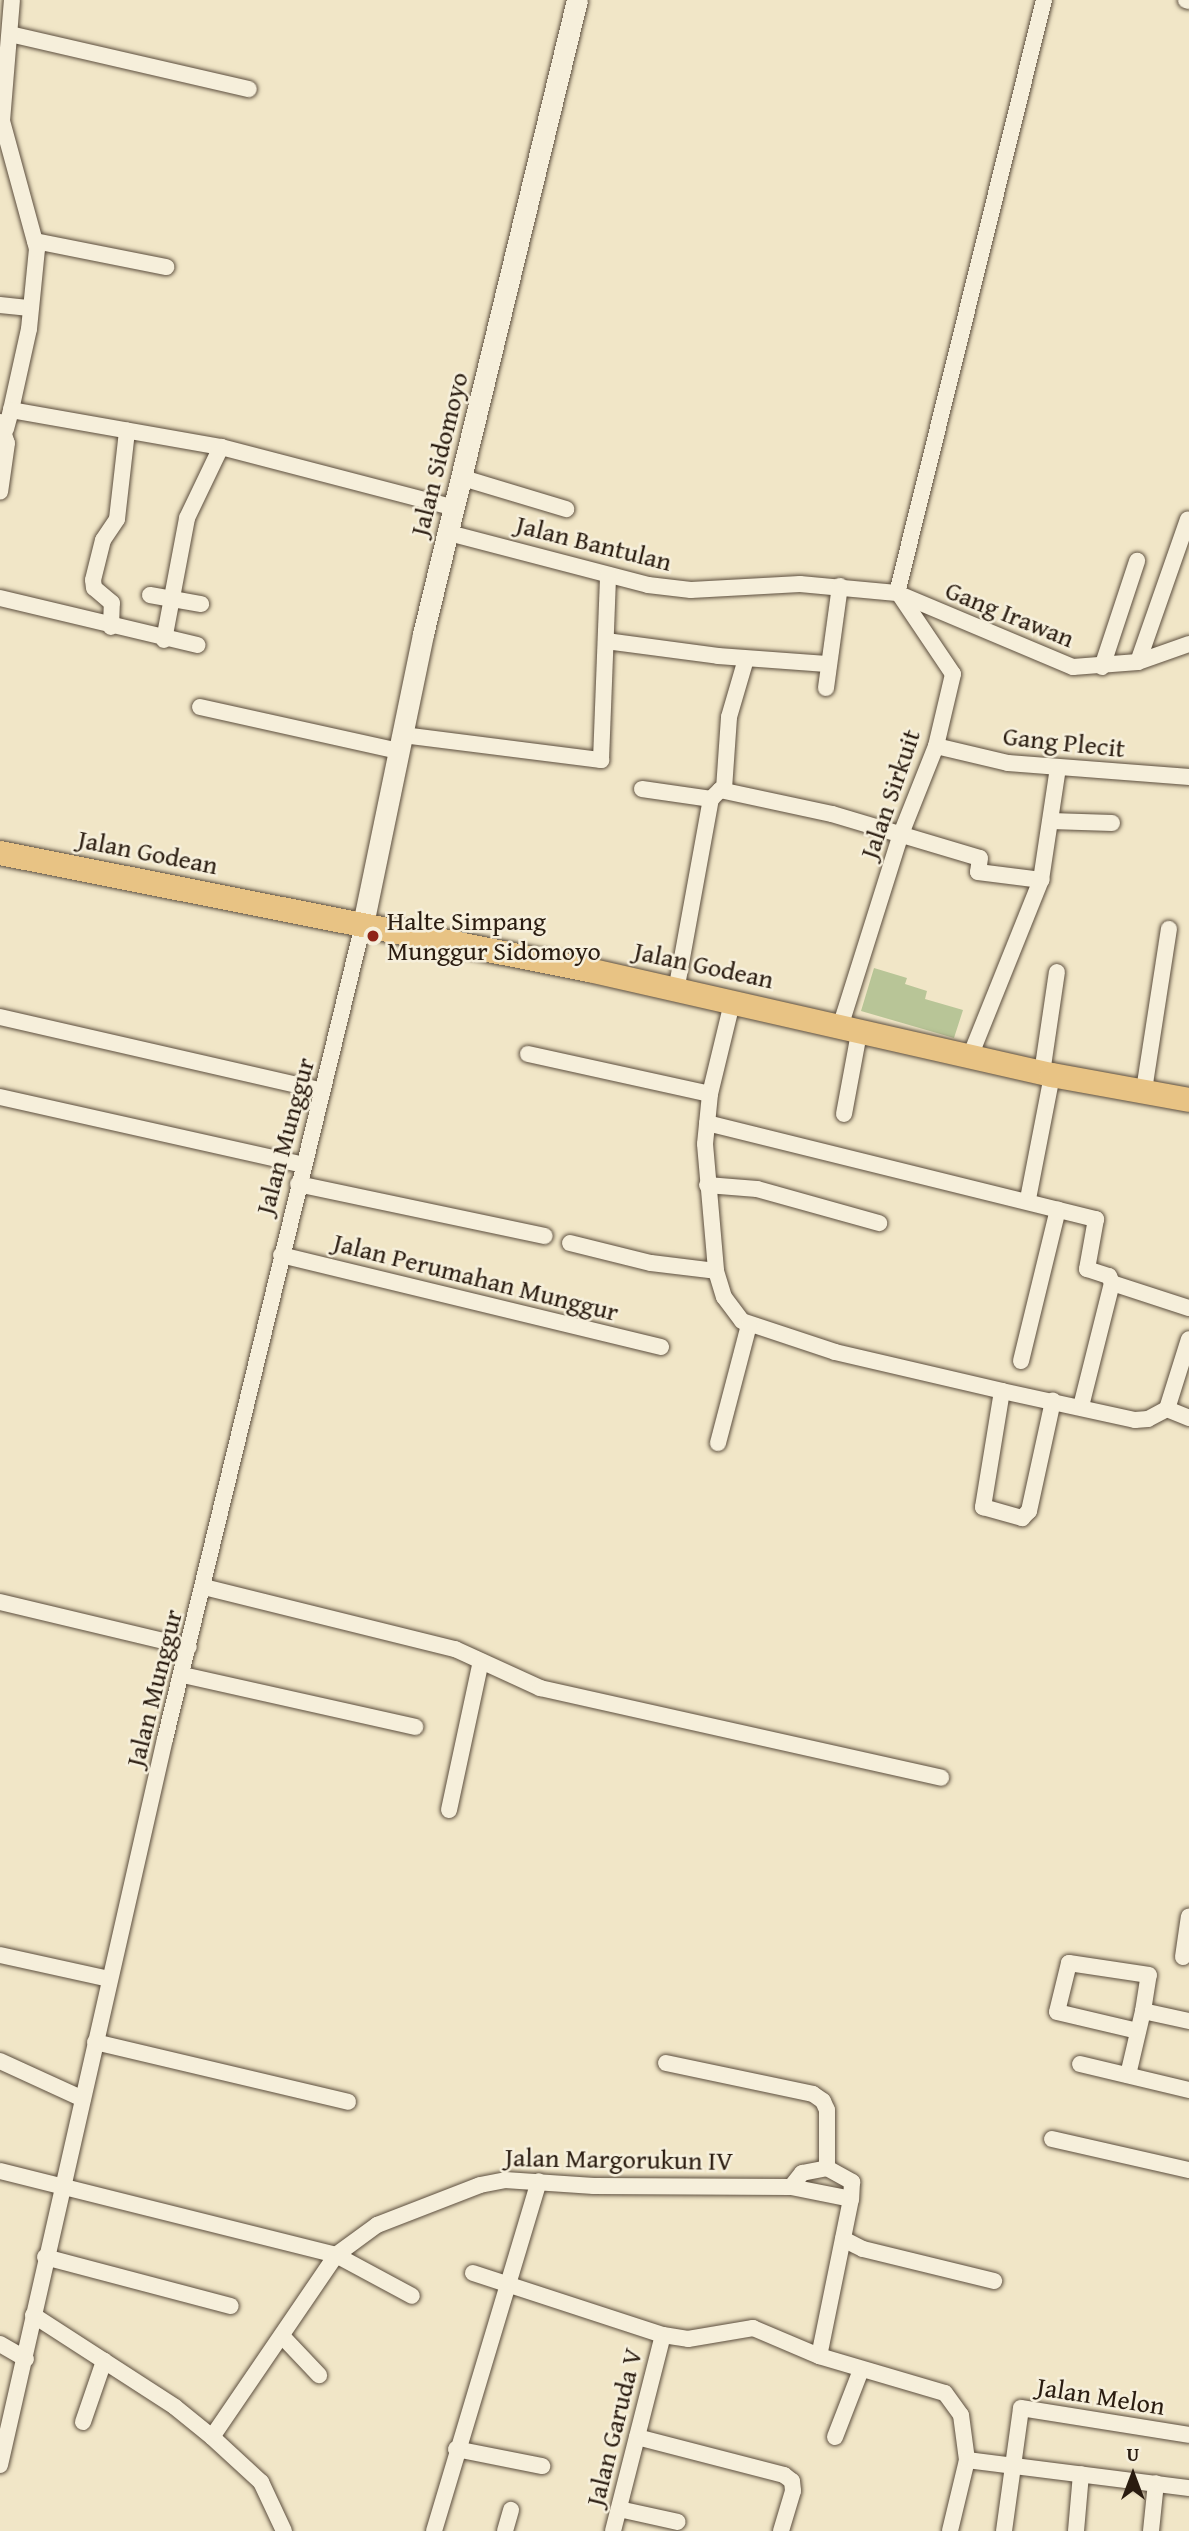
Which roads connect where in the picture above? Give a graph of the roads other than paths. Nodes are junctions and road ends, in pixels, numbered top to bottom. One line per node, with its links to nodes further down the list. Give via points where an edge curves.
1 (12, 0): 4 (street)
2 (577, 0): 14 (main road, Jalan Sidomoyo, via 520,222)
3 (1044, 0): 23 (street)
4 (10, 34): 5 (street); 6 (street, via 2,121)
5 (249, 89)
6 (35, 241): 7 (street); 9 (street)
7 (166, 267)
8 (0, 305): 9 (street)
9 (30, 308): 10 (street, via 23,368)
10 (11, 410): 11 (street); 12 (street)
11 (3, 426): 15 (street)
12 (127, 431): 13 (street); 28 (street, via 117,519 103,540 93,580 94,588 112,603)
13 (221, 447): 16 (street); 26 (street, via 187,518)
14 (463, 478): 16 (main road, Jalan Sidomoyo); 17 (street)
15 (0, 492)
16 (454, 508): 19 (main road, Jalan Sidomoyo)
17 (566, 509)
18 (1188, 519): 34 (street)
19 (449, 533): 21 (street, Jalan Bantulan); 39 (main road, Jalan Sidomoyo)
20 (1138, 561): 36 (street)
21 (608, 575): 22 (street, Jalan Bantulan, via 691,590); 30 (street)
22 (839, 586): 23 (street, Jalan Bantulan); 35 (street)
23 (897, 593): 36 (street, Gang Irawan, via 1054,663); 40 (street, Jalan Sirkuit, via 953,674)
24 (150, 595): 26 (street)
25 (0, 598): 28 (street)
26 (172, 600): 27 (street); 29 (street)
27 (201, 604)
28 (111, 627): 29 (street)
29 (164, 640): 32 (street)
30 (606, 641): 33 (street); 39 (street, via 601,760)
31 (1189, 644): 34 (street, Gang Irawan)
32 (197, 645)
33 (746, 659): 35 (street); 44 (street, via 729,717)
34 (1139, 662): 36 (street, Gang Irawan)
35 (827, 664): 37 (street)
36 (1102, 667)
37 (826, 688)
38 (200, 707): 39 (street)
39 (401, 743): 50 (main road, Jalan Sidomoyo)
40 (936, 746): 41 (street, Gang Plecit, via 1008,763); 47 (street, Jalan Sirkuit)
41 (1058, 768): 42 (street, Gang Plecit); 45 (street)
42 (1189, 777)
43 (642, 789): 44 (street)
44 (718, 794): 47 (street); 53 (street)
45 (1051, 821): 46 (street); 49 (street)
46 (1112, 823)
47 (901, 834): 49 (street, via 980,858 978,872); 56 (street, Jalan Sirkuit)
48 (0, 853): 50 (main road, Jalan Godean)
49 (1041, 880): 58 (street)
50 (363, 924): 53 (main road, Jalan Godean); 61 (street, Jalan Munggur)
51 (1169, 929): 60 (street)
52 (1057, 972): 59 (street)
53 (676, 991): 54 (main road, Jalan Godean)
54 (732, 1003): 56 (main road, Jalan Godean); 62 (street)
55 (0, 1017): 61 (street)
56 (850, 1026): 58 (main road, Jalan Godean); 65 (street, Jalan Sirkuit)
57 (528, 1054): 62 (street)
58 (971, 1054): 59 (main road, Jalan Godean)
59 (1047, 1074): 60 (main road, Jalan Godean); 70 (street)
60 (1144, 1090): 64 (main road, Jalan Godean)
61 (322, 1091): 67 (street, Jalan Munggur)
62 (710, 1094): 66 (street)
63 (0, 1097): 67 (street)
64 (1189, 1100)
65 (844, 1114)
66 (707, 1123): 69 (street); 70 (street)
67 (303, 1165): 68 (street, Jalan Munggur)
68 (298, 1184): 73 (street); 75 (street, Jalan Munggur)
69 (707, 1185): 72 (street, via 757,1189); 76 (street)
70 (1028, 1199): 71 (street)
71 (1058, 1209): 77 (street, via 1096,1219 1087,1269 1109,1276); 82 (street)
72 (879, 1223)
73 (545, 1236)
74 (570, 1242): 76 (street, via 652,1262)
75 (281, 1255): 81 (street, Jalan Perumahan Munggur); 89 (street, Jalan Munggur)
76 (716, 1271): 79 (street, via 724,1297)
77 (1112, 1283): 78 (street); 85 (street)
78 (1189, 1308)
79 (749, 1325): 83 (street, via 835,1352); 88 (street)
80 (1189, 1339): 86 (street)
81 (661, 1347)
82 (1021, 1361)
83 (1002, 1391): 84 (street); 84 (street, via 983,1507 1022,1518 1029,1511)
84 (1053, 1401): 85 (street)
85 (1081, 1406): 86 (street, via 1135,1420)
86 (1167, 1409): 87 (street)
87 (1189, 1418)
88 (718, 1443)
89 (204, 1587): 91 (street, Jalan Munggur); 92 (street, via 436,1644)
90 (0, 1602): 91 (street)
91 (189, 1647): 93 (street, Jalan Munggur)
92 (481, 1661): 95 (street, via 540,1688); 96 (street)
93 (183, 1675): 94 (street); 101 (street, Jalan Munggur)
94 (415, 1727)
95 (941, 1779)
96 (449, 1810)
97 (1189, 1916): 98 (street)
98 (1188, 1937): 100 (street)
99 (0, 1955): 101 (street)
100 (1183, 1957)
101 (109, 1979): 105 (street, Jalan Munggur)
102 (1143, 2011): 103 (street); 104 (street); 104 (street, via 1149,1975 1075,1962 1065,1969 1056,2008 1060,2016)
103 (1189, 2021)
104 (1138, 2031): 109 (street)
105 (95, 2042): 111 (street, Jalan Munggur); 112 (street)
106 (0, 2061): 111 (street)
107 (666, 2063): 114 (street, via 813,2094 827,2109)
108 (1080, 2064): 109 (street)
109 (1128, 2075): 110 (street)
110 (1189, 2090)
111 (83, 2099): 119 (street, Jalan Munggur)
112 (348, 2102)
113 (1052, 2139): 115 (street)
114 (827, 2168): 118 (street, via 802,2173); 120 (street, via 852,2182)
115 (1189, 2170)
116 (0, 2171): 119 (street)
117 (539, 2181): 118 (street, Jalan Margorukun IV); 122 (street, Jalan Margorukun IV, via 480,2185 377,2225); 126 (street)
118 (791, 2187): 120 (street, Jalan Margorukun IV)
119 (62, 2189): 122 (street); 123 (street, Jalan Munggur)
120 (851, 2199): 121 (street)
121 (843, 2239): 125 (street, via 863,2249); 133 (street)
122 (337, 2255): 127 (street); 131 (street, Jalan Margorukun IV)
123 (45, 2257): 128 (street); 129 (street, Jalan Munggur)
124 (473, 2273): 126 (street)
125 (994, 2281)
126 (508, 2285): 130 (street); 143 (street)
127 (412, 2297)
128 (230, 2306)
129 (33, 2315): 134 (street, Jalan Munggur); 135 (street)
130 (663, 2335): 133 (street, via 713,2337 732,2329 754,2328); 141 (street, Jalan Garuda V)
131 (282, 2336): 137 (street); 140 (street, Jalan Margorukun IV)
132 (0, 2344): 134 (street)
133 (819, 2356): 136 (street)
134 (26, 2359): 146 (street, Jalan Munggur)
135 (104, 2361): 138 (street); 140 (street)
136 (861, 2370): 142 (street); 144 (street, via 945,2393 954,2400 961,2415)
137 (319, 2375)
138 (83, 2422)
139 (1189, 2435): 145 (street, Jalan Melon, via 1028,2406 1017,2413)
140 (212, 2437): 154 (street, via 261,2482)
141 (637, 2437): 151 (street, Jalan Garuda V); 158 (street, via 784,2474 792,2481 793,2491)
142 (835, 2437)
143 (456, 2449): 147 (street); 155 (street)
144 (967, 2460): 145 (street); 159 (street)
145 (1012, 2464): 148 (street); 160 (street)
146 (0, 2465)
147 (542, 2466)
148 (1081, 2474): 149 (street); 161 (street)
149 (1156, 2483): 150 (street); 162 (street)
150 (1189, 2488)
151 (619, 2509): 153 (street); 157 (street, Jalan Garuda V)
152 (511, 2510): 156 (street)
153 (678, 2522)
154 (284, 2531)
155 (435, 2531)
156 (505, 2531)
157 (613, 2531)
158 (781, 2531)
159 (950, 2531)
160 (1004, 2531)
161 (1076, 2531)
162 (1151, 2531)

